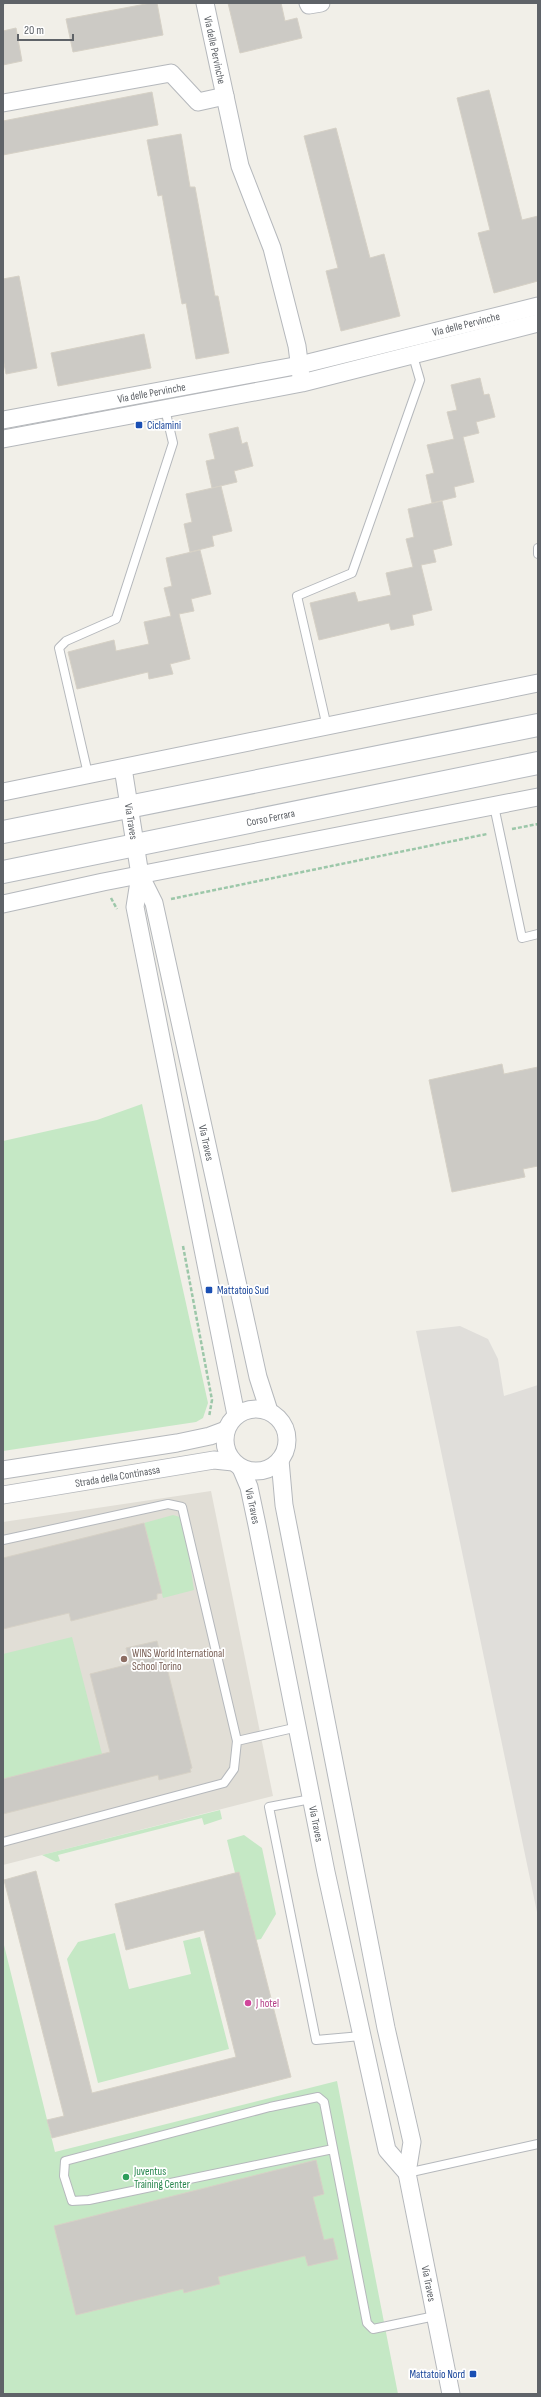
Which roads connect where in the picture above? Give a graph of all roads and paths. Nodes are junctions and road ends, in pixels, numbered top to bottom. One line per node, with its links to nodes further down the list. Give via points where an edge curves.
1 (205, 3): 4 (street, Via delle Pervinche)
2 (308, 3): 3 (street)
3 (321, 3)
4 (225, 96): 5 (street, Via delle Pervinche, via 198,102 171,73); 9 (street, Via delle Pervinche, via 240,166 272,248)
5 (3, 103)
6 (538, 306): 9 (street, Via delle Pervinche)
7 (538, 324): 8 (street, Via delle Pervinche)
8 (413, 356): 10 (street, Via delle Pervinche); 18 (lane, via 420,380 352,573 297,596)
9 (300, 365): 10 (street, Via delle Pervinche); 12 (street, Via delle Pervinche)
10 (302, 383): 11 (street, Via delle Pervinche)
11 (165, 408): 13 (street, Via delle Pervinche); 21 (lane, Via delle Pervinche, via 173,443 116,619 66,641 59,648)
12 (3, 420)
13 (3, 439)
14 (538, 548): 15 (lane)
15 (538, 554)
16 (538, 683): 18 (street)
17 (538, 725): 25 (main road)
18 (327, 727): 20 (street)
19 (538, 762): 29 (main road, Corso Ferrara)
20 (123, 768): 21 (street); 25 (street, Via Traves)
21 (88, 774): 22 (street)
22 (3, 792)
23 (538, 797): 24 (street)
24 (494, 806): 28 (lane); 31 (street)
25 (130, 807): 27 (main road); 29 (street, Via Traves)
26 (538, 824): 28 (path)
27 (3, 832)
28 (500, 832): 33 (path); 36 (lane, via 522,938)
29 (134, 846): 30 (main road, Corso Ferrara); 31 (street, Via Traves)
30 (3, 872)
31 (140, 875): 32 (street); 33 (street, Via Traves); 35 (street, Via Traves)
32 (103, 882): 34 (street); 35 (path, via 117,911)
33 (154, 903): 38 (street, Via Traves, via 258,1377)
34 (3, 904)
35 (135, 907): 39 (street, Via Traves)
36 (538, 934)
37 (182, 1245): 40 (path, via 212,1400 212,1413)
38 (269, 1412): 39 (street, via 252,1409); 42 (street, via 283,1424 286,1433 285,1452)
39 (236, 1415): 41 (street)
40 (207, 1423)
41 (226, 1430): 43 (street, via 225,1447); 44 (street, Strada della Continassa, via 177,1443)
42 (280, 1460): 43 (street, via 262,1471 252,1471); 54 (street, Via Traves, via 284,1505 386,2028 412,2142)
43 (237, 1465): 45 (street, Strada della Continassa, via 214,1460); 47 (street, Via Traves, via 249,1487)
44 (3, 1470)
45 (3, 1494)
46 (3, 1540): 48 (lane, via 168,1504 182,1507)
47 (298, 1727): 48 (lane); 49 (street, Via Traves)
48 (237, 1741): 50 (lane, via 234,1769 224,1783)
49 (312, 1799): 51 (street, Via Traves); 51 (lane, via 269,1808 316,2040)
50 (3, 1842)
51 (361, 2036): 54 (street, Via Traves, via 387,2150)
52 (538, 2144): 54 (lane)
53 (333, 2149): 53 (lane, via 324,2102 318,2097 270,2107 66,2161 64,2176 72,2201 89,2200); 55 (lane, via 367,2323 373,2329)
54 (407, 2173): 55 (street, Via Traves)
55 (436, 2316): 56 (street, Via Traves)
56 (451, 2394)

